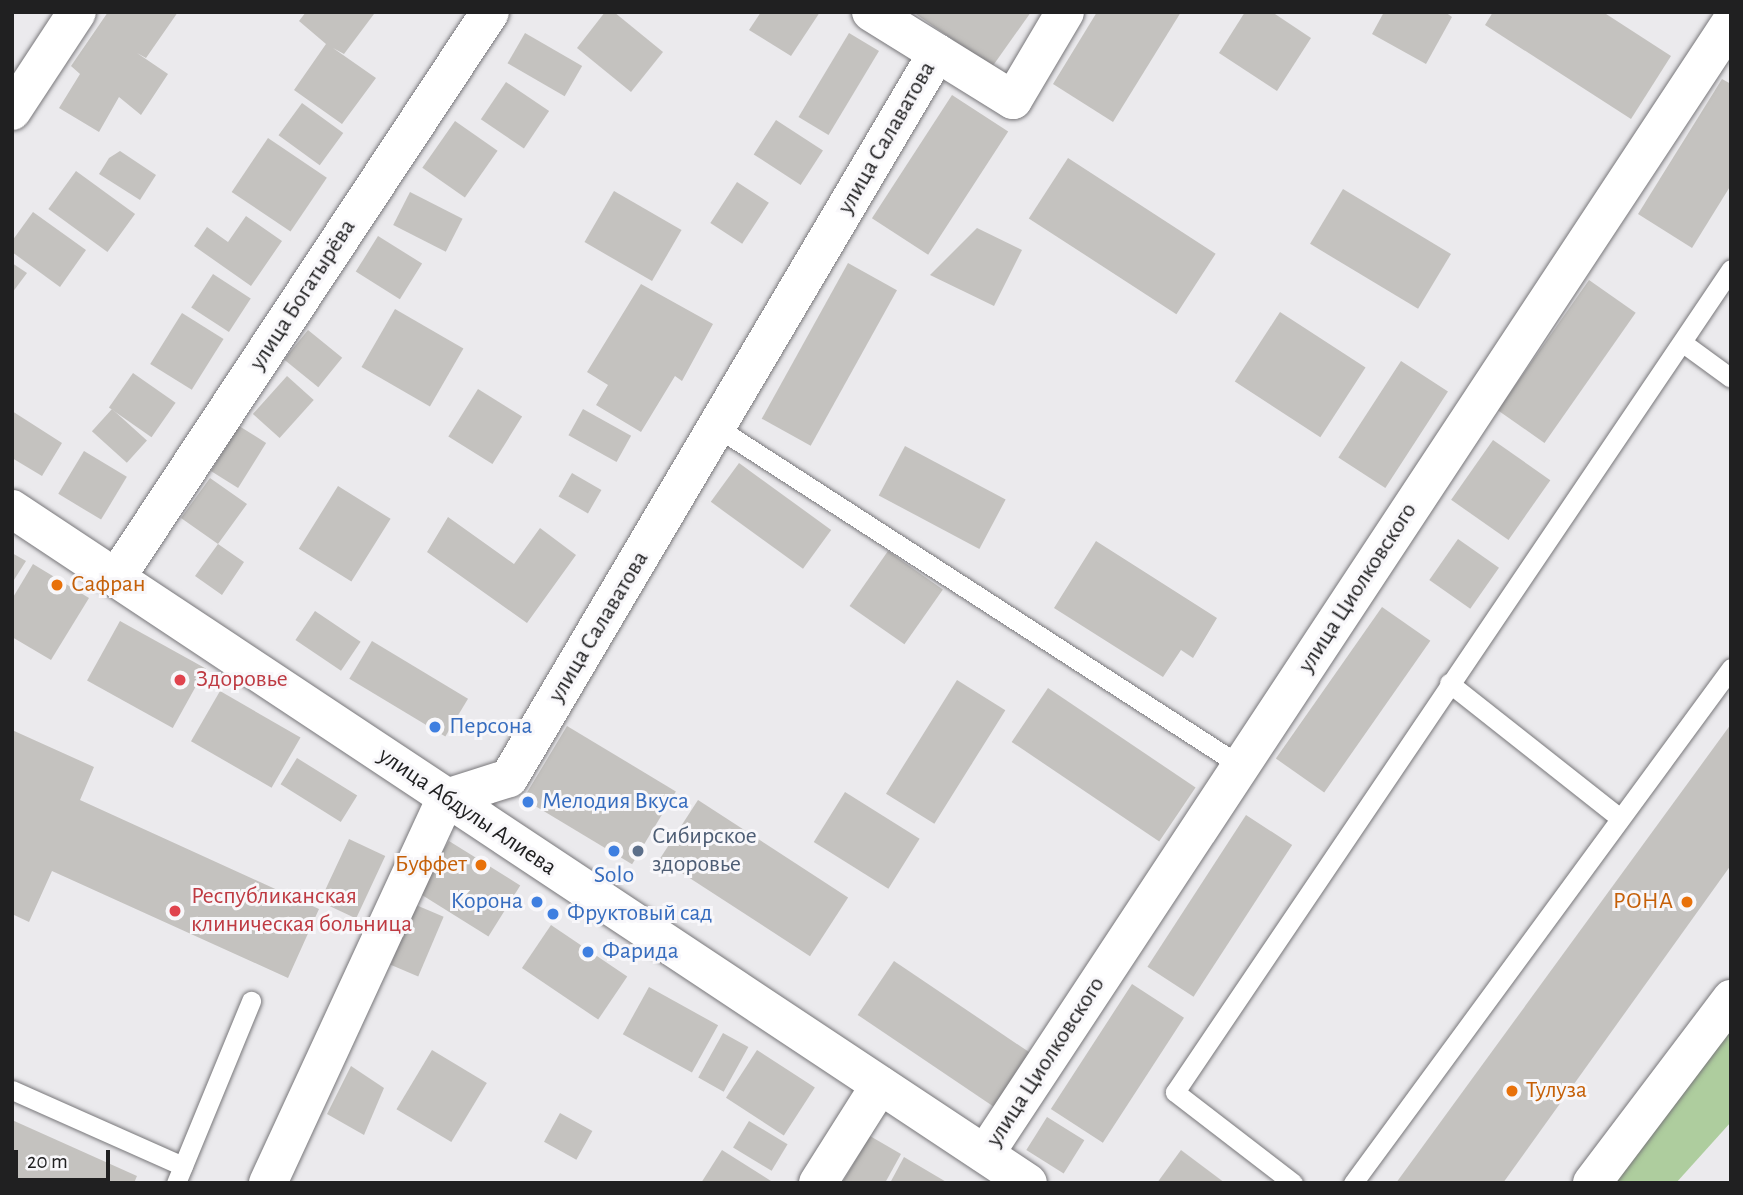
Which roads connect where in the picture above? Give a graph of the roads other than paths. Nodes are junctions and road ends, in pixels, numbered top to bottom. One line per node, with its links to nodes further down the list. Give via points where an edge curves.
1 (77, 12): 7 (street)
2 (490, 12): 13 (street, улица Богатырёва)
3 (871, 12): 6 (street)
4 (1065, 12): 6 (street, via 1013,100)
5 (1731, 22): 16 (street, улица Циолковского)
6 (937, 53): 11 (street, улица Салаватова)
7 (12, 111)
8 (1731, 269): 9 (lane)
9 (1683, 343): 10 (lane); 15 (lane)
10 (1731, 378)
11 (718, 428): 16 (lane); 17 (street, улица Салаватова, via 509,778)
12 (12, 509): 13 (street, улица Абдулы Алиева)
13 (116, 578): 17 (street, улица Абдулы Алиева)
14 (1731, 668): 18 (lane)
15 (1449, 683): 18 (lane); 28 (lane, via 1175,1092)
16 (1241, 766): 23 (street, улица Циолковского)
17 (446, 798): 21 (street, улица Абдулы Алиева); 25 (street)
18 (1620, 818): 29 (lane)
19 (1731, 999): 30 (street)
20 (251, 1001): 24 (lane)
21 (880, 1085): 23 (street, улица Абдулы Алиева); 26 (street)
22 (12, 1090): 24 (lane)
23 (985, 1154): 27 (street, улица Абдулы Алиева)
24 (180, 1175)
25 (268, 1183)
26 (818, 1183)
27 (1028, 1183)
28 (1293, 1183)
29 (1353, 1183)
30 (1592, 1183)

